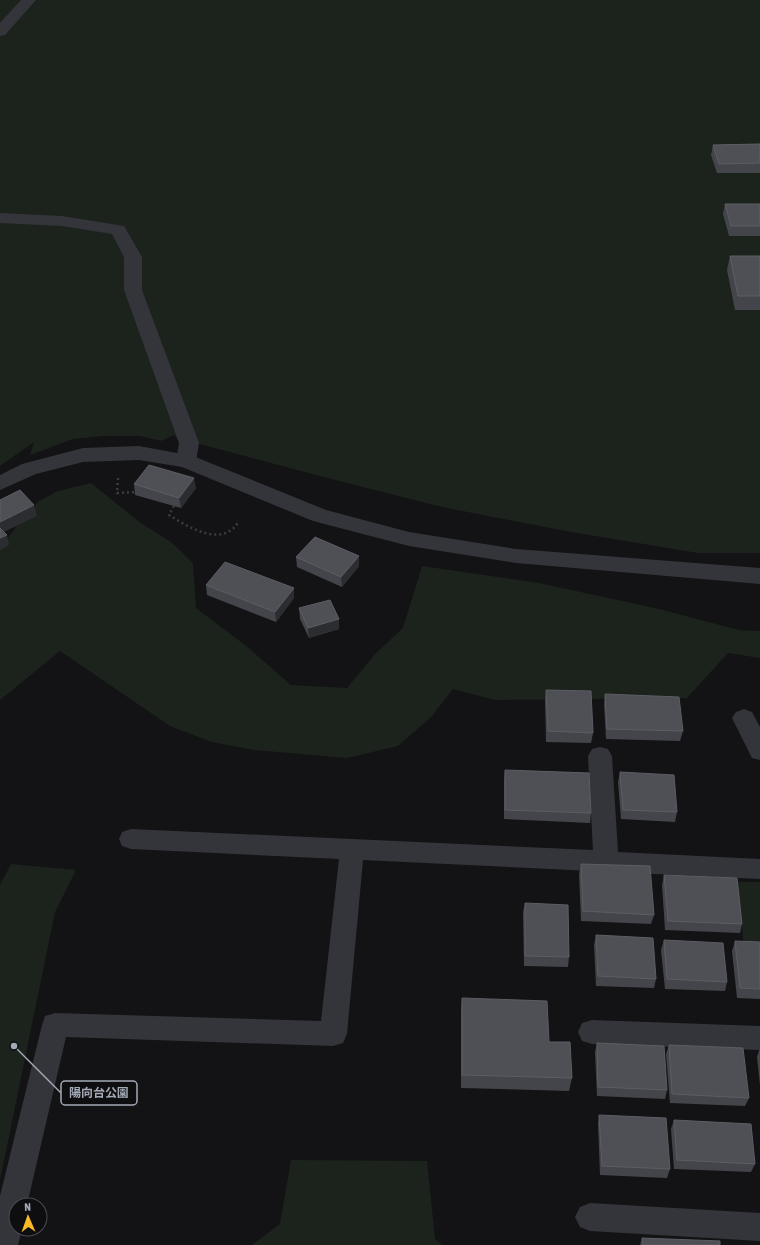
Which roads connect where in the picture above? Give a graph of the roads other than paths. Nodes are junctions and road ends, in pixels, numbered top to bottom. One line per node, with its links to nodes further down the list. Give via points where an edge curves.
1 (29, 0): 2 (street)
2 (0, 32)
3 (0, 218): 4 (street, via 62,221 118,230 133,257 133,290 189,443)
4 (186, 461): 5 (street, via 139,453 83,455 29,469); 6 (street, via 320,516 409,539 516,556)
5 (0, 483)
6 (760, 576)
7 (744, 718): 8 (street)
8 (760, 751)
9 (600, 756): 12 (street)
10 (131, 839): 11 (street)
11 (352, 849): 12 (street); 18 (street, via 333,1034 55,1025)
12 (606, 861): 13 (street)
13 (760, 868)
14 (592, 1032): 15 (street)
15 (760, 1038)
16 (590, 1217): 17 (street)
17 (760, 1227)
18 (3, 1245)

